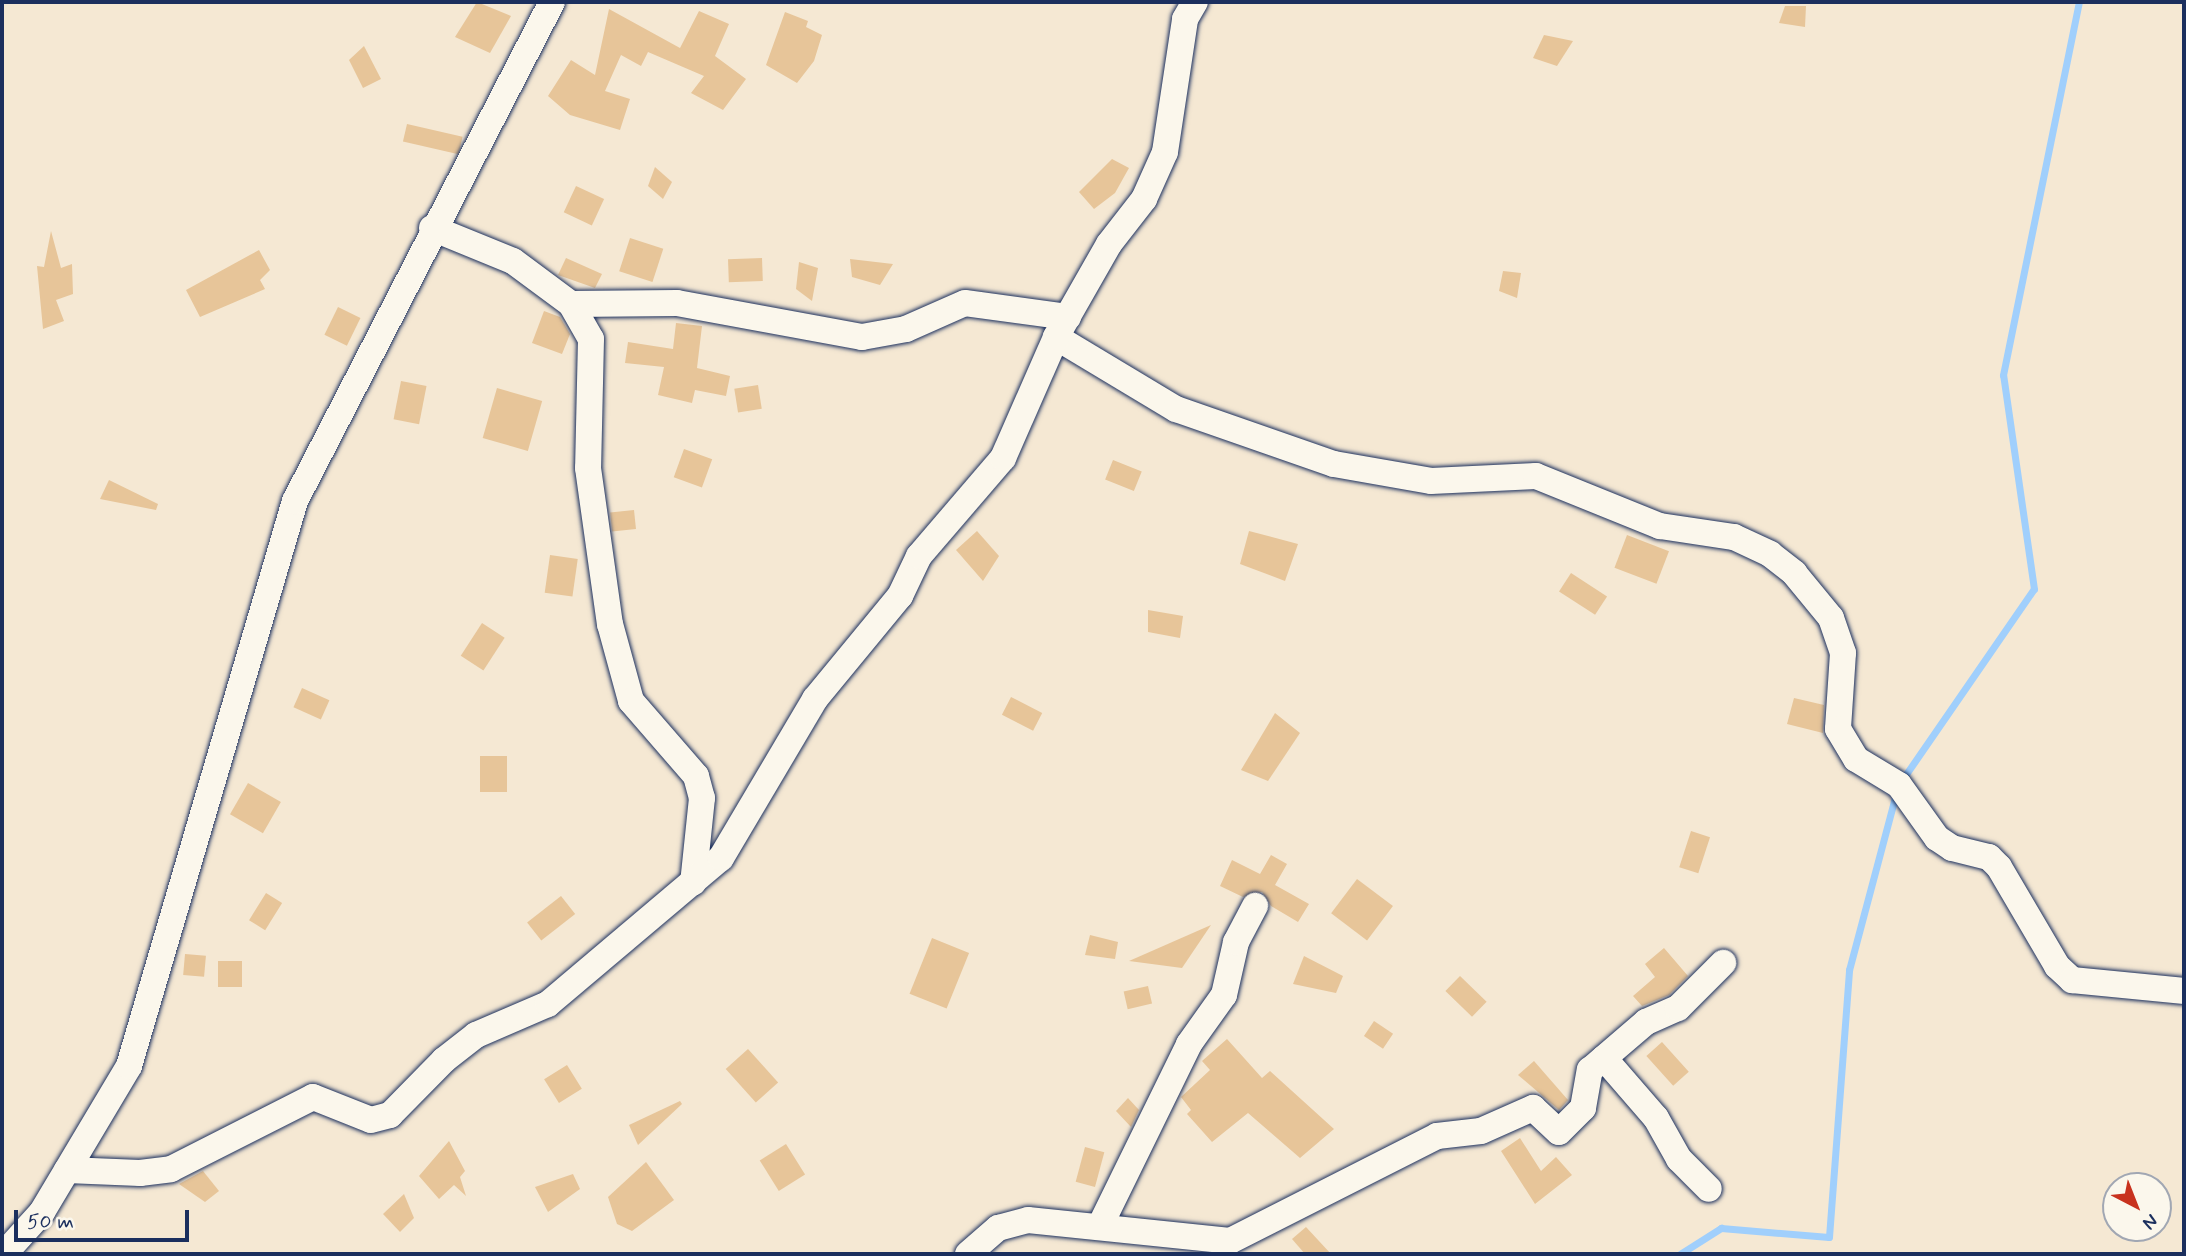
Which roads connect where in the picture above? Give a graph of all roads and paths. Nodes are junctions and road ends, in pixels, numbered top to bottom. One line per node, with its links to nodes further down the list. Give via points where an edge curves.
1 (552, 2): 3 (street)
2 (1195, 2): 5 (street, via 1185,19 1165,152 1144,199 1109,244)
3 (432, 228): 4 (street, via 513,261); 11 (street, via 295,501 129,1066)
4 (571, 304): 5 (street, via 677,303 862,337 906,329 964,303); 6 (street, via 591,339 588,468 610,624 631,701 696,776 702,798)
5 (1062, 327): 6 (street, via 1003,458 919,556 900,596 845,657 815,699 747,823 721,858); 9 (street, via 1176,409 1334,464 1431,481 1536,476 1660,526 1734,537 1770,554 1794,573 1831,618 1843,653 1838,729 1856,759 1899,785 1937,838 1952,849 1989,857 2057,966 2072,980)
6 (693, 883): 11 (street, via 548,1004 476,1035 390,1115 371,1120 313,1097 171,1168 139,1173)
7 (1255, 906): 13 (street, via 1236,942 1224,995 1189,1044)
8 (1723, 963): 10 (street, via 1678,1008 1646,1022)
9 (2184, 991)
10 (1604, 1058): 12 (street, via 1656,1118 1679,1158); 13 (street, via 1590,1070 1583,1108 1559,1132 1533,1108 1481,1131 1437,1136 1390,1155 1289,1216 1230,1241 1146,1235)
11 (67, 1170): 14 (street, via 42,1212)
12 (1709, 1189)
13 (1101, 1224): 15 (street, via 1028,1220 998,1228)
14 (4, 1254)
15 (968, 1254)

